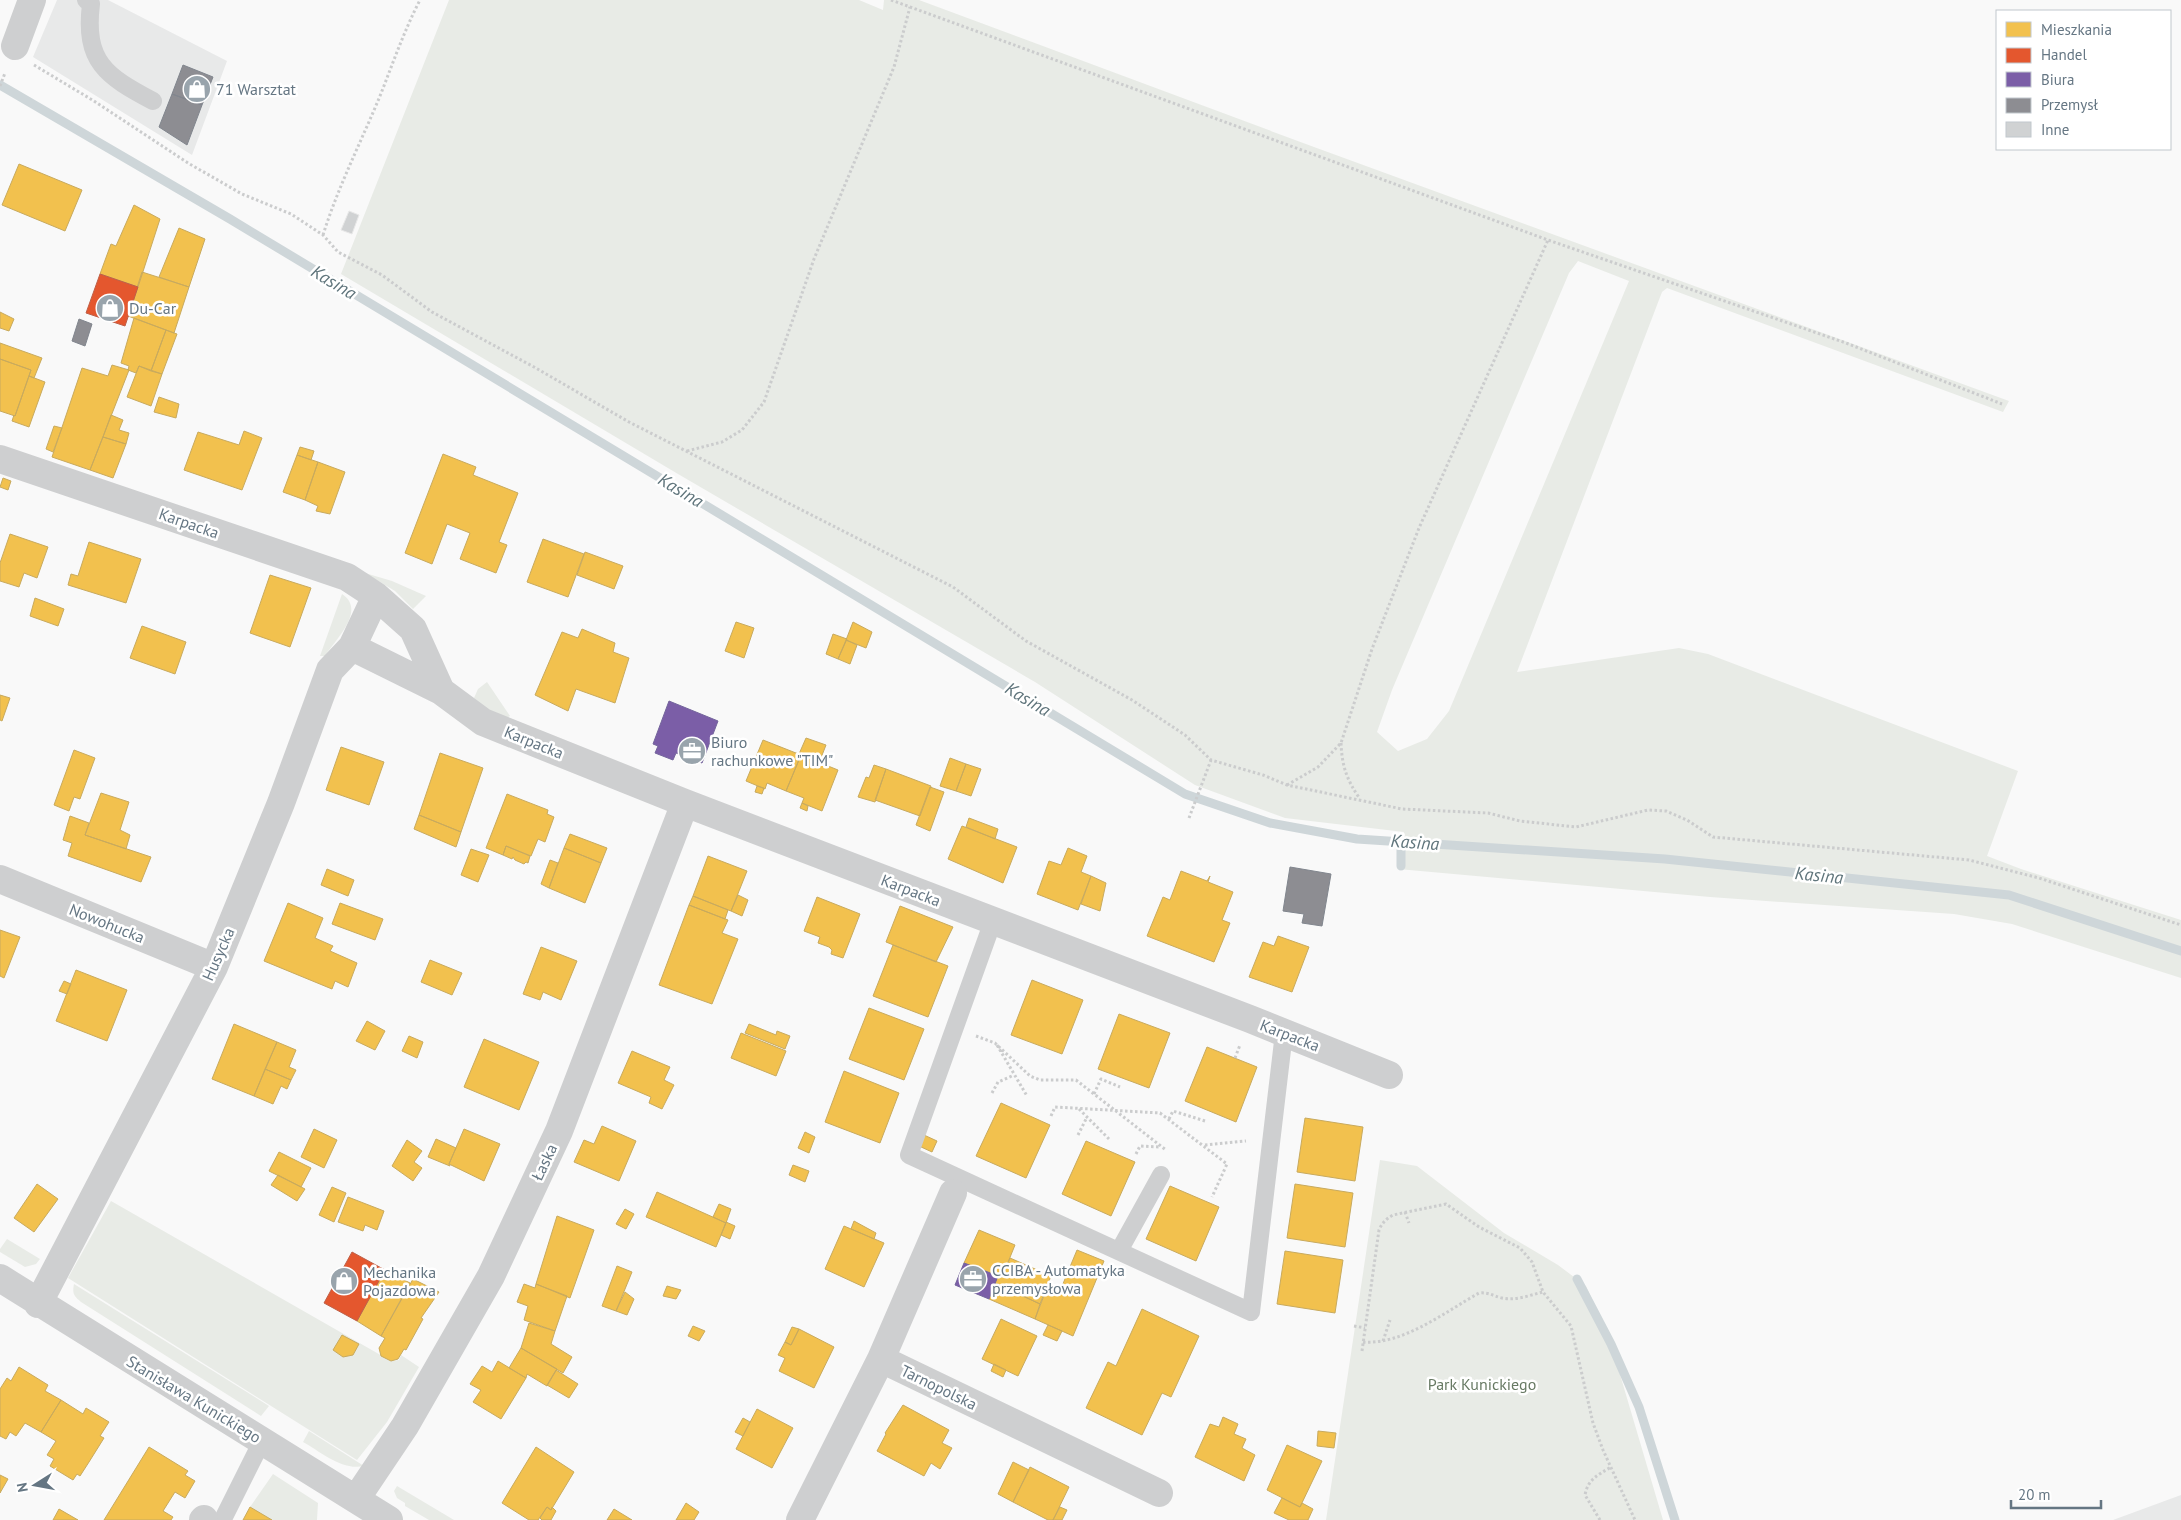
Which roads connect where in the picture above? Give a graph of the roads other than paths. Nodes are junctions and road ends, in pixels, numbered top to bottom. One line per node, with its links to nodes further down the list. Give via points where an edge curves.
1 (32, 0): 3 (street)
2 (86, 0): 4 (lane, via 91,4 91,45 100,62 124,86)
3 (22, 54)
4 (153, 101)
5 (0, 459): 6 (street, Karpacka, via 347,577)
6 (376, 596): 7 (street, Husycka); 8 (street, Karpacka, via 413,629)
7 (352, 646): 8 (street, Karpacka); 12 (street, Husycka, via 330,670 281,803)
8 (441, 691): 9 (street, Karpacka, via 483,722)
9 (685, 803): 11 (street, Karpacka); 23 (street, Łaska, via 563,1121 491,1276 405,1426)
10 (0, 879): 12 (street, Nowohucka)
11 (993, 921): 13 (street, Karpacka); 16 (lane, via 910,1155)
12 (214, 967): 19 (street, Husycka)
13 (1284, 1033): 14 (street, Karpacka); 17 (lane, via 1251,1312)
14 (1389, 1075)
15 (1161, 1175): 17 (lane)
16 (956, 1186): 17 (lane); 20 (street)
17 (1119, 1251)
18 (0, 1278): 19 (street, Stanisława Kunickiego)
19 (38, 1304): 21 (street, Stanisława Kunickiego)
20 (881, 1359): 22 (street, Tarnopolska); 26 (street, Tarnopolska)
21 (262, 1441): 23 (street, Stanisława Kunickiego); 24 (lane)
22 (1159, 1493)
23 (356, 1499): 25 (street, Stanisława Kunickiego)
24 (210, 1519)
25 (389, 1520)
26 (800, 1520)

